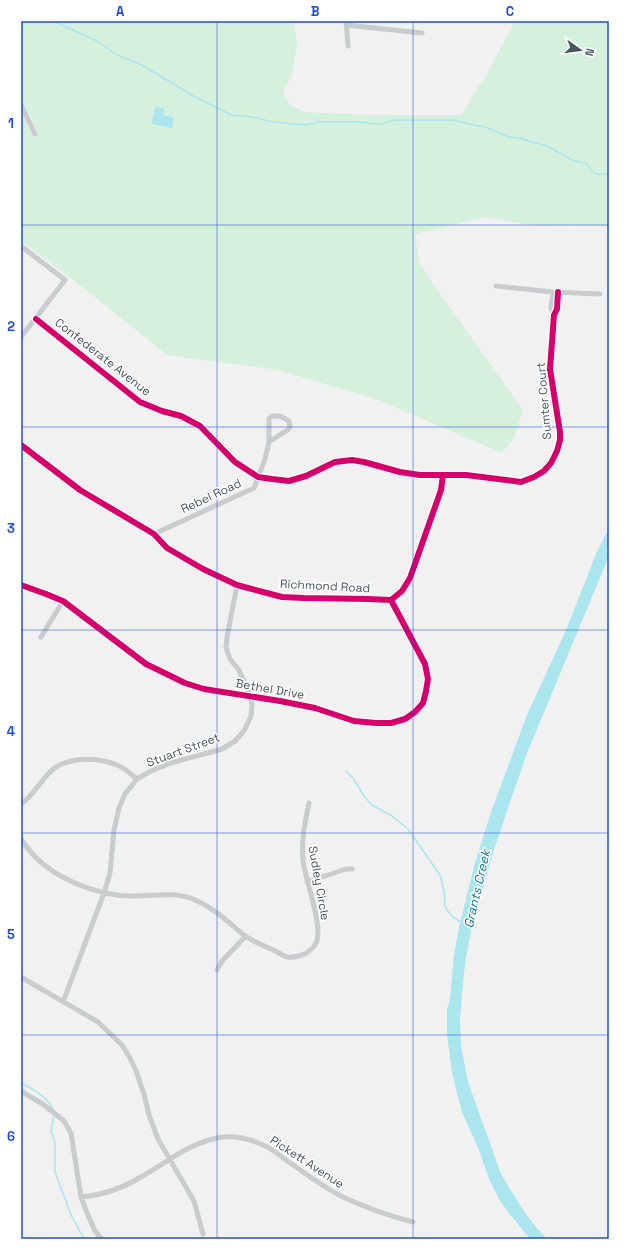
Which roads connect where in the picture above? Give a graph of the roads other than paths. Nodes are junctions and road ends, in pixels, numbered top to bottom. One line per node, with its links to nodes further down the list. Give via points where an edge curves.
1 (346, 23): 2 (street); 3 (street)
2 (422, 33)
3 (348, 46)
4 (21, 105): 5 (street)
5 (35, 134)
6 (21, 246): 10 (street, Confederate Avenue, via 65,280)
7 (496, 286): 8 (street)
8 (556, 292): 9 (street); 14 (street, Sumter Court, via 557,310 554,315 550,369 560,440 551,463 534,477 521,482 466,475)
9 (600, 294)
10 (36, 319): 11 (street); 15 (street, Confederate Avenue, via 140,402 181,416 200,426 235,462)
11 (21, 337)
12 (269, 442): 12 (street, Rebel Road, via 269,419 272,416 280,416 289,421 289,429); 15 (street, Rebel Road)
13 (21, 445): 16 (street, Richmond Road, via 80,490)
14 (443, 475): 15 (street, Confederate Avenue, via 400,472 352,460 336,462 289,481); 19 (street, via 441,490 410,578 402,591)
15 (258, 477): 16 (street, Rebel Road, via 254,488)
16 (154, 534): 18 (street, Richmond Road, via 167,548 180,556)
17 (21, 585): 20 (street, Bethel Drive)
18 (237, 585): 19 (street, Richmond Road, via 282,597); 22 (street, Stuart Street, via 226,648)
19 (391, 600): 22 (street, Bethel Drive, via 425,664 428,679 423,703 405,719 391,724 354,721 314,708)
20 (63, 601): 21 (street); 22 (street, Bethel Drive, via 146,664 167,675 204,689)
21 (41, 637)
22 (250, 695): 23 (street, Stuart Street, via 251,716 244,731 234,741 222,749 151,771)
23 (137, 779): 25 (street, via 118,765 104,761 83,759 64,762 50,771); 29 (street, Stuart Street, via 119,808 110,873)
24 (309, 803): 28 (street, Sudley Circle, via 302,840)
25 (21, 804)
26 (21, 839): 29 (street, Sudley Circle, via 42,864 78,885)
27 (352, 869): 28 (street)
28 (307, 882): 30 (street, Sudley Circle, via 318,932 316,943 310,950 300,956 288,957)
29 (104, 893): 30 (street, Sudley Circle, via 131,897 185,895 214,910); 33 (street, Stuart Street)
30 (246, 936): 31 (street, via 222,961)
31 (217, 970)
32 (21, 977): 33 (street)
33 (64, 1002): 35 (street, via 98,1022 122,1045 144,1094 158,1139)
34 (21, 1091): 36 (street, via 64,1121 71,1133)
35 (169, 1159): 36 (street, Pickett Avenue, via 140,1178 116,1189); 37 (street, Pickett Avenue, via 212,1139 227,1136 244,1138 264,1145 344,1198 384,1214); 38 (street, via 194,1200)
36 (81, 1197): 39 (street, via 95,1231)
37 (414, 1222)
38 (203, 1234)
39 (102, 1239)

